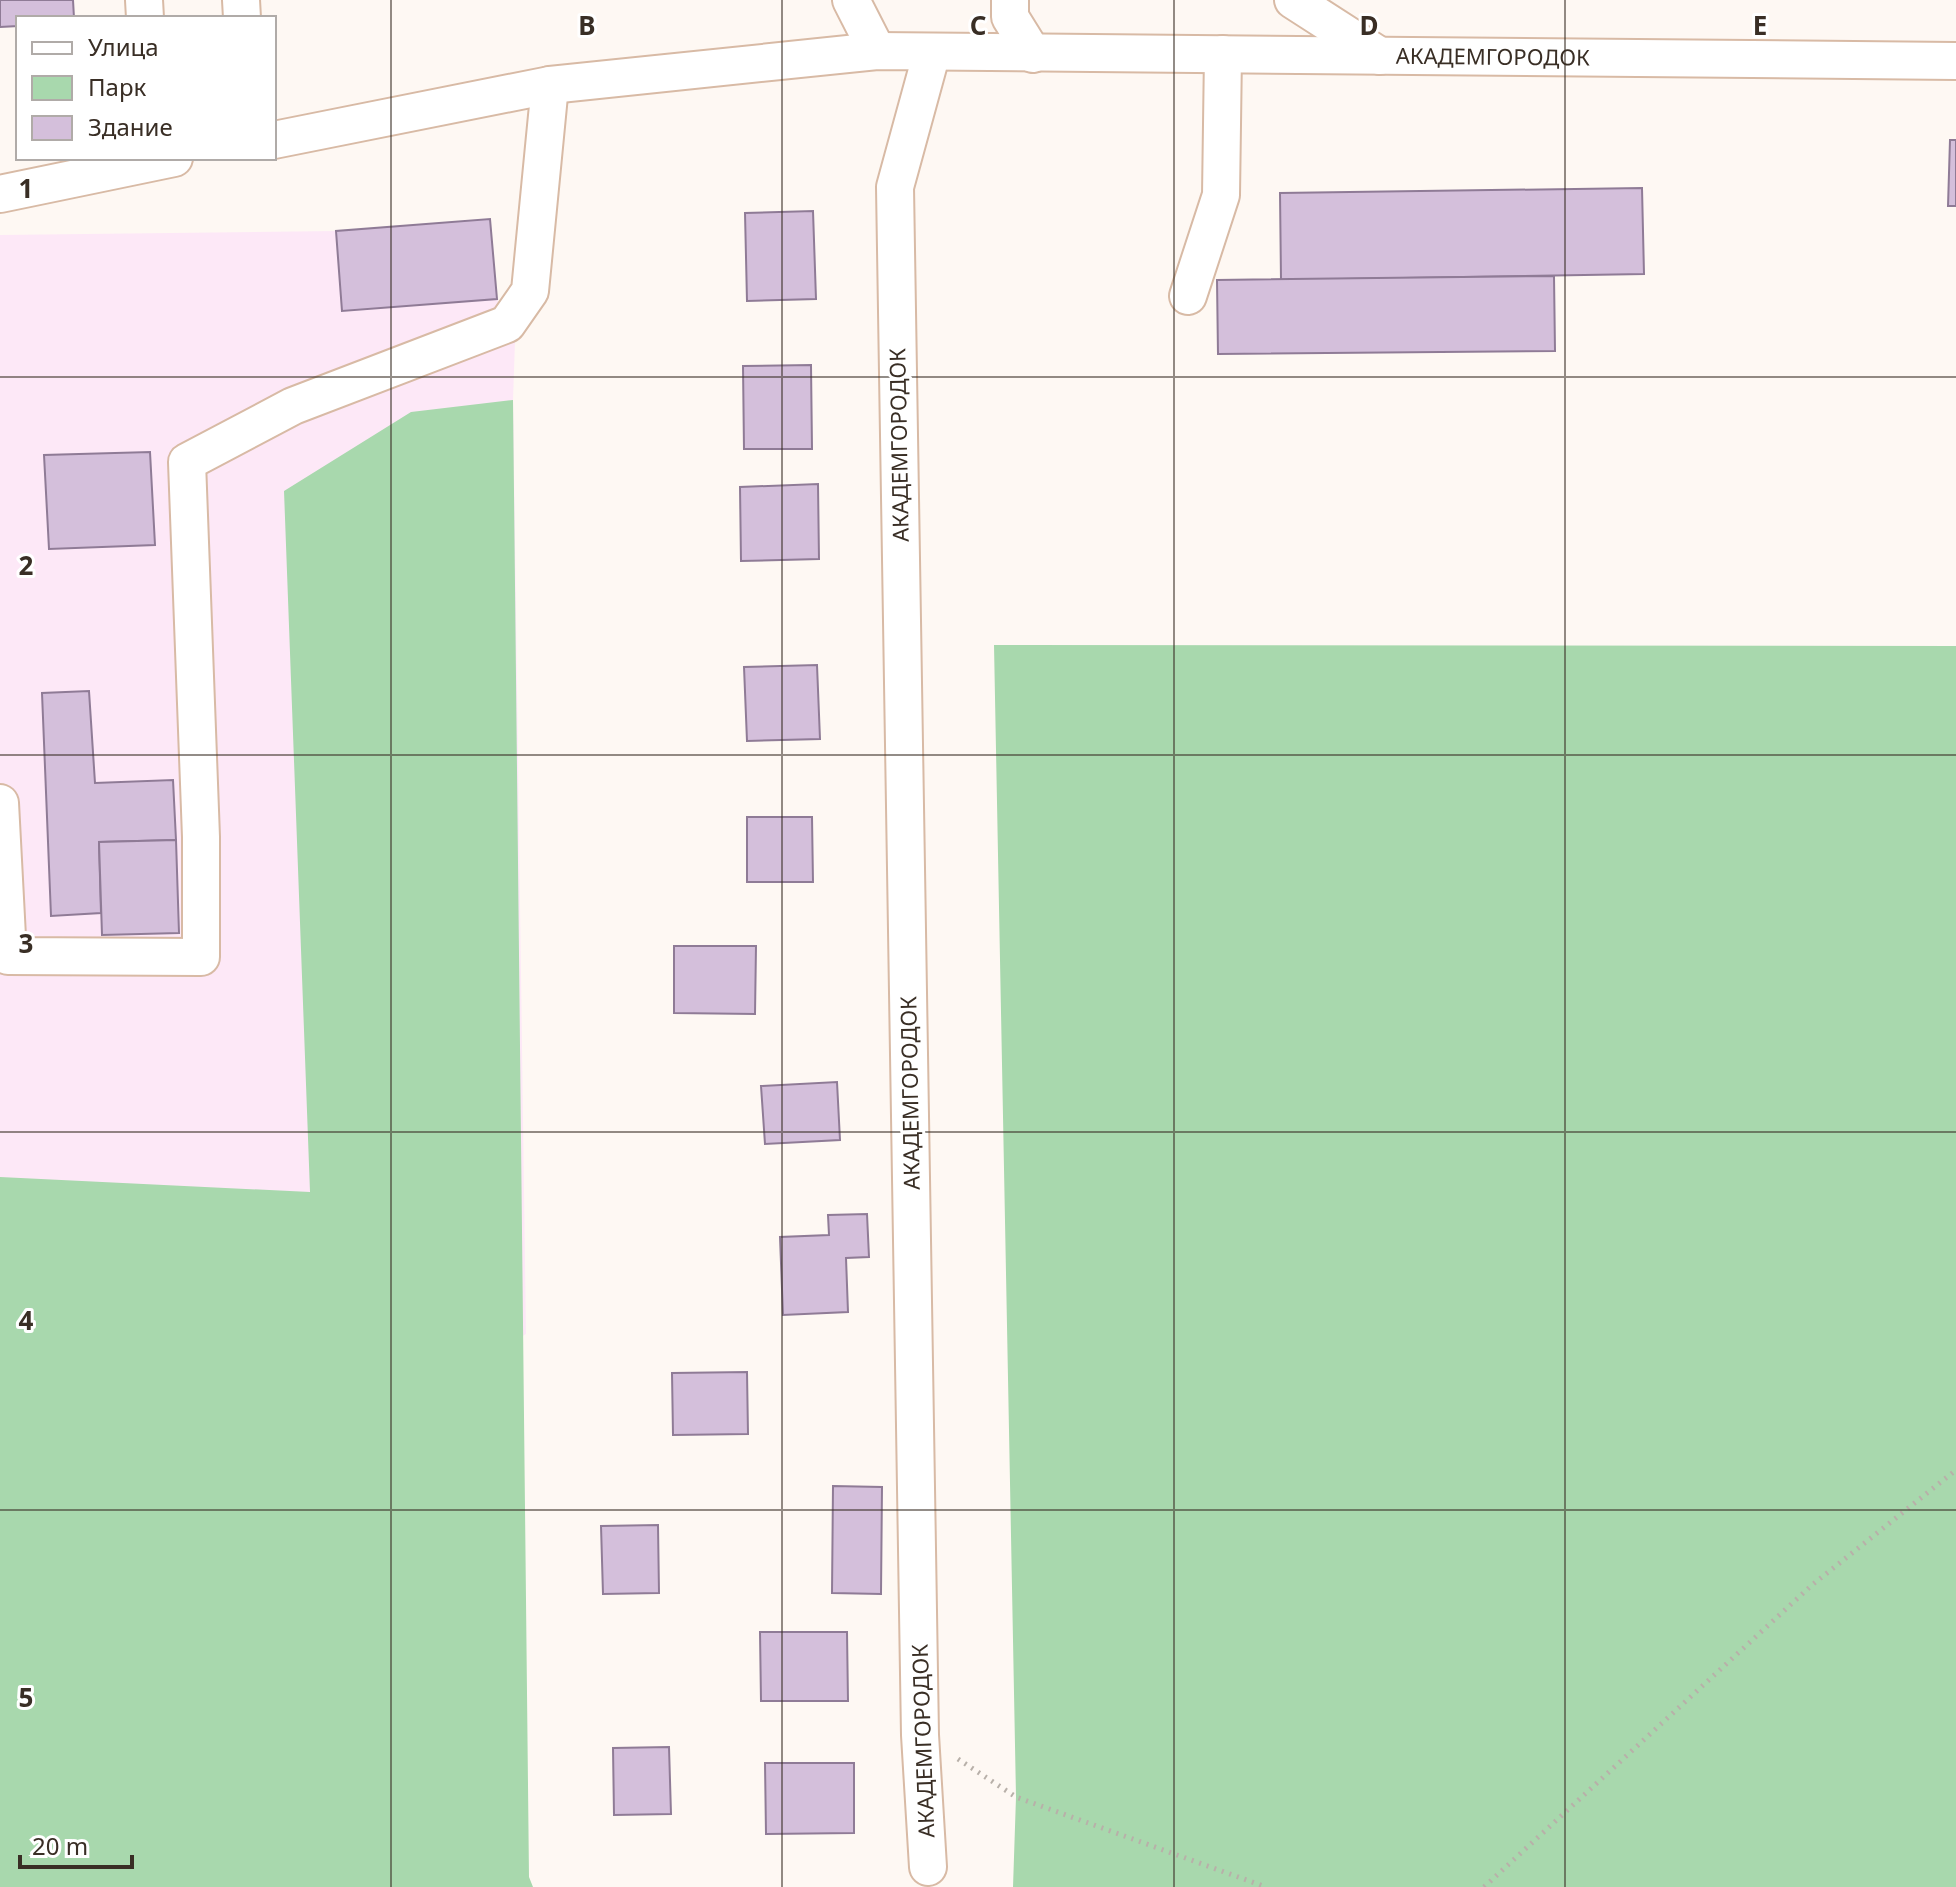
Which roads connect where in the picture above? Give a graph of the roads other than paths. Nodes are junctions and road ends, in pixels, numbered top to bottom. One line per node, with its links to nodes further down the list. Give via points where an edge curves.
1 (851, 0): 4 (street)
2 (1010, 0): 6 (street, via 1010,17)
3 (1293, 0): 8 (street)
4 (877, 51): 5 (street); 10 (street)
5 (932, 52): 6 (street, АКАДЕМГОРОДОК); 16 (street, АКАДЕМГОРОДОК, via 895,187 920,1735)
6 (1033, 54): 7 (street, АКАДЕМГОРОДОК)
7 (1223, 54): 8 (street, АКАДЕМГОРОДОК); 14 (street, via 1221,195)
8 (1380, 56): 9 (street, АКАДЕМГОРОДОК)
9 (1956, 61)
10 (550, 85): 11 (street); 15 (street, via 530,291 507,324 293,406 187,462 201,957 8,956)
11 (276, 140)
12 (153, 160): 13 (street)
13 (0, 194)
14 (1188, 296)
15 (0, 803)
16 (928, 1867)

